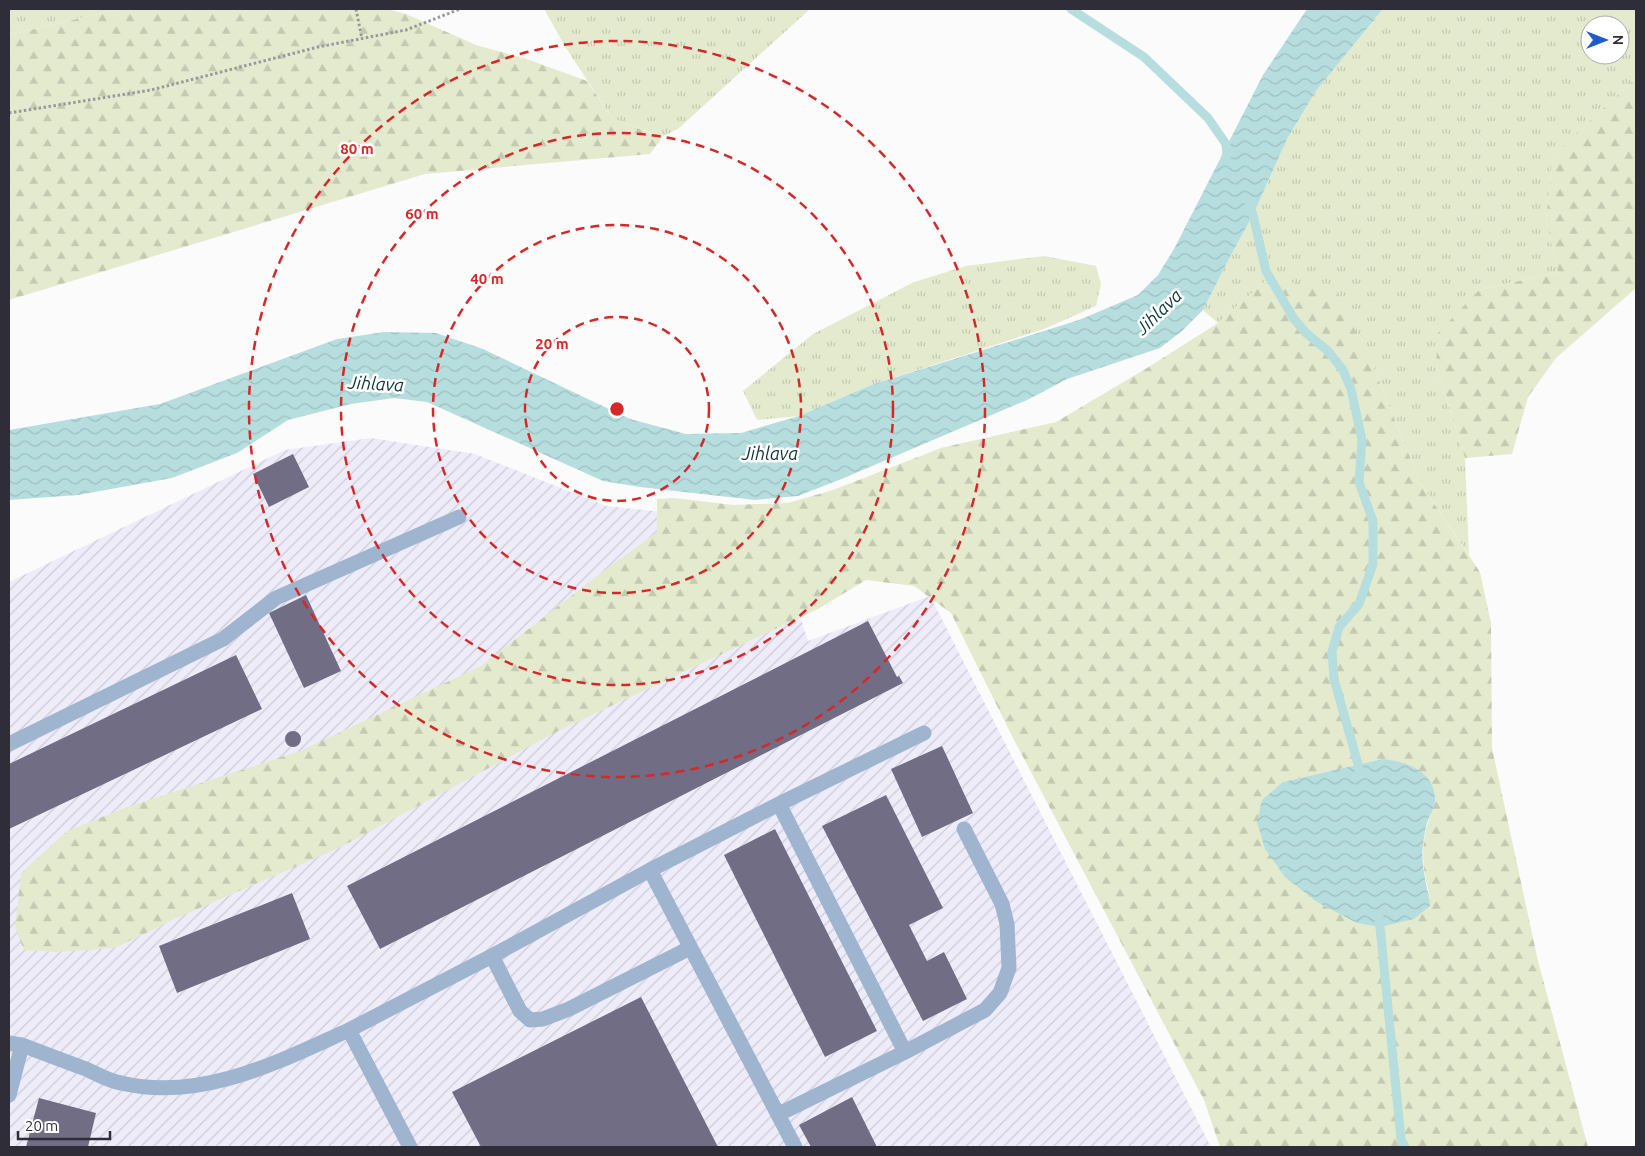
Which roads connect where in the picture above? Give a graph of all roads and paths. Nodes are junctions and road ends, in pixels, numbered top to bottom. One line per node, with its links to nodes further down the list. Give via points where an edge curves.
1 (356, 9): 3 (path)
2 (460, 9): 3 (path, via 406,30)
3 (362, 38): 4 (path, via 151,90)
4 (9, 113)
5 (459, 517): 7 (lane, via 276,598 223,639)
6 (924, 733): 8 (lane)
7 (9, 744)
8 (779, 804): 10 (lane); 15 (lane)
9 (964, 828): 15 (lane, via 1002,904 1007,924 1009,968 1000,993 985,1010)
10 (650, 870): 11 (lane); 12 (lane)
11 (690, 948): 12 (lane, via 570,1009 530,1020 520,1011); 17 (lane)
12 (492, 956): 13 (lane)
13 (349, 1030): 14 (lane, via 274,1064 223,1081 172,1088 120,1083); 18 (lane)
14 (15, 1044): 16 (lane)
15 (905, 1052): 17 (lane)
16 (9, 1095)
17 (779, 1114): 19 (lane)
18 (410, 1147)
19 (795, 1147)

